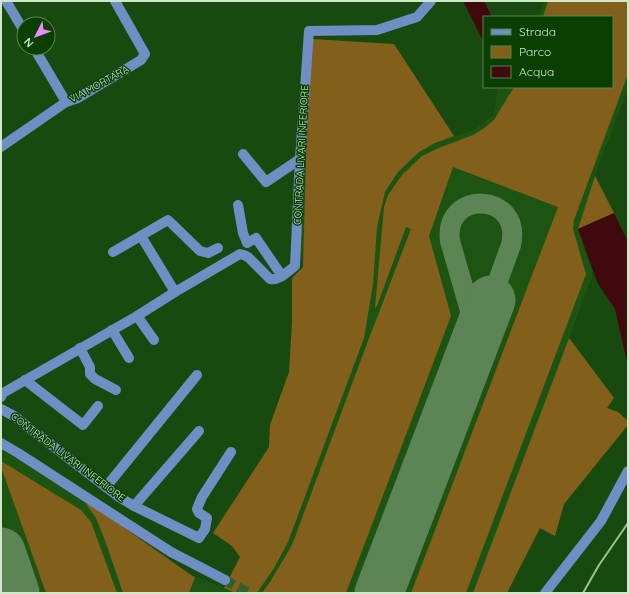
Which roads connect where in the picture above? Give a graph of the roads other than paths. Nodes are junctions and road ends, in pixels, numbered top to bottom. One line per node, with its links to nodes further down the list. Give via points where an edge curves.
1 (6, 1): 4 (street)
2 (115, 1): 6 (street, VIA MORTARA, via 144,54 142,60 78,98)
3 (431, 1): 9 (street, CONTRADA LIVARI INFERIORE, via 417,16 377,30 309,31)
4 (16, 18)
5 (39, 56): 6 (street)
6 (66, 102): 7 (street, VIA MORTARA)
7 (1, 147)
8 (243, 154): 9 (street, via 266,182)
9 (300, 159): 14 (street, CONTRADA LIVARI INFERIORE, via 295,266)
10 (238, 205): 14 (street, via 247,243 256,238)
11 (141, 236): 12 (street, via 168,220 200,251 208,253); 13 (street); 15 (street)
12 (218, 248)
13 (114, 252)
14 (282, 276): 15 (street, via 270,279 248,257 240,254)
15 (175, 292): 16 (street)
16 (137, 316): 17 (street); 18 (street)
17 (112, 330): 19 (street); 20 (street)
18 (154, 340)
19 (80, 348): 22 (street); 23 (street, via 90,367 90,374)
20 (129, 358)
21 (197, 376): 31 (street)
22 (25, 380): 24 (street, via 3,393); 25 (street, via 83,425)
23 (116, 390)
24 (1, 397)
25 (98, 406)
26 (1, 409): 31 (street, CONTRADA LIVARI INFERIORE, via 14,416)
27 (199, 431): 32 (street)
28 (1, 444): 33 (street, via 171,552)
29 (231, 452): 32 (street, CONTRADA LIVARI INFERIORE, via 197,509 207,518 205,529 199,538)
30 (628, 471): 34 (street, via 601,521)
31 (106, 487): 32 (street, CONTRADA LIVARI INFERIORE)
32 (134, 506)
33 (225, 580)
34 (545, 593)

